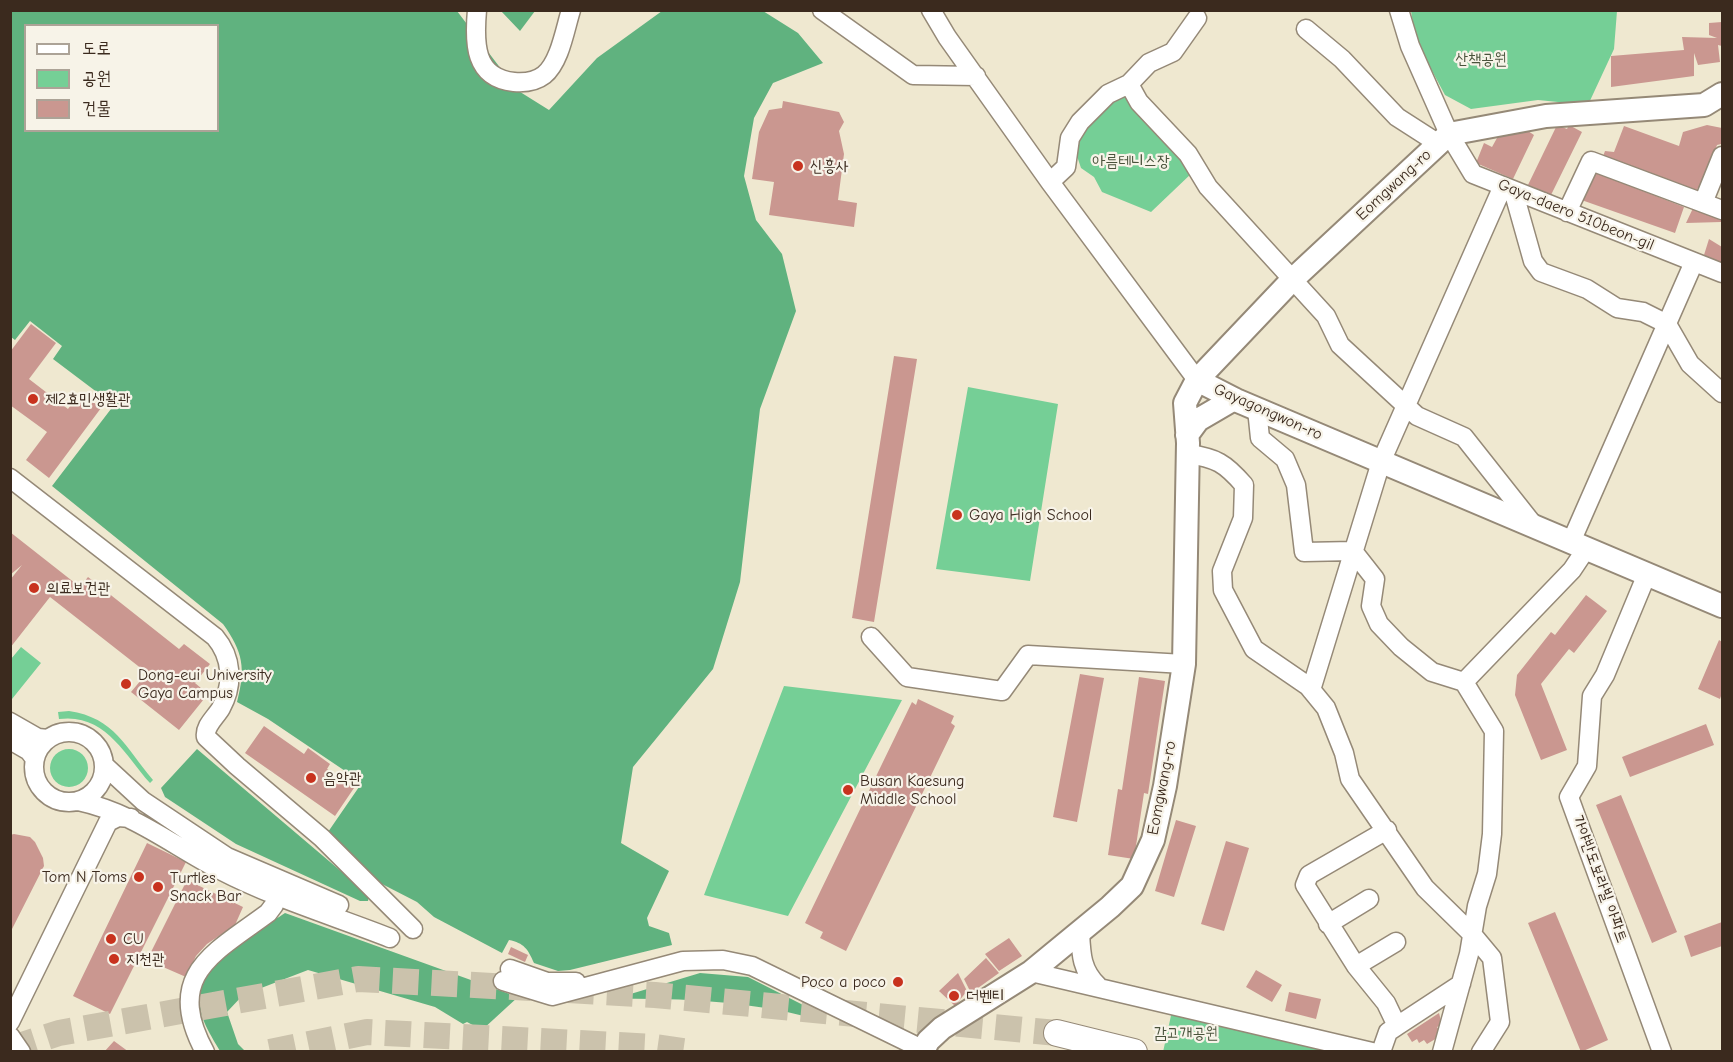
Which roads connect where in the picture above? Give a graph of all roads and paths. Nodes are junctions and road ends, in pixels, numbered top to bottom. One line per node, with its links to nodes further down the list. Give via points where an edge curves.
1 (477, 10): 2 (street, via 478,55 484,69 498,80 528,83 545,74)
2 (572, 10)
3 (822, 10): 8 (street, via 913,75)
4 (931, 10): 8 (street, Gayagongwon-ro)
5 (1399, 10): 11 (street, Gaya-daero 510beon-gil)
6 (1197, 18): 9 (street, via 1173,52 1149,63)
7 (1306, 29): 11 (street, via 1342,58 1397,117)
8 (976, 76): 13 (street, Gayagongwon-ro)
9 (1129, 84): 13 (street, via 1108,94 1080,122 1070,138 1066,167); 20 (street, via 1139,102 1188,153 1208,187)
10 (1722, 94): 11 (main road, via 1704,105 1546,116)
11 (1444, 139): 14 (street, Gaya-daero 510beon-gil, via 1473,174); 20 (main road, Eomgwang-ro)
12 (1722, 156): 15 (street)
13 (1050, 182): 22 (street, Gayagongwon-ro)
14 (1508, 188): 17 (street, Gaya-daero 510beon-gil); 21 (street, via 1533,261 1541,272 1587,289 1617,308 1643,312); 25 (street)
15 (1703, 203): 16 (street); 17 (street, via 1591,161)
16 (1722, 210)
17 (1567, 212): 18 (street, Gaya-daero 510beon-gil)
18 (1694, 262): 19 (street, Gaya-daero 510beon-gil); 21 (street)
19 (1722, 273)
20 (1292, 280): 22 (main road, Eomgwang-ro); 25 (street, via 1326,316 1340,345)
21 (1667, 324): 23 (street, via 1690,364); 31 (street)
22 (1197, 380): 24 (main road, Gayagongwon-ro); 27 (main road, Eomgwang-ro, via 1185,403)
23 (1722, 393)
24 (1234, 399): 26 (main road, Gayagongwon-ro); 27 (main road, via 1198,420)
25 (1406, 406): 28 (street); 30 (street, via 1417,416 1464,437)
26 (1257, 409): 28 (main road, Gayagongwon-ro); 32 (street, via 1260,438 1285,459 1296,485 1304,552)
27 (1188, 444): 36 (main road, Eomgwang-ro); 38 (street, via 1214,458 1244,485 1243,518 1222,570 1223,590 1254,648)
28 (1381, 462): 30 (main road, Gayagongwon-ro); 32 (street)
29 (10, 478): 52 (street, via 225,648 229,672 226,697 206,729 206,736 322,838)
30 (1536, 528): 31 (main road, Gayagongwon-ro)
31 (1578, 546): 33 (main road, Gayagongwon-ro); 37 (street, via 1572,570)
32 (1354, 552): 37 (street, via 1375,579 1371,606 1379,624 1432,672); 38 (street)
33 (1647, 574): 34 (main road, Gayagongwon-ro); 74 (street, 가야반도보라빌 아파트, via 1605,675 1592,696 1587,766 1569,797)
34 (1722, 606)
35 (871, 637): 36 (street, via 907,677 1002,691 1028,655)
36 (1184, 664): 54 (main road, Eomgwang-ro, via 1153,840 1132,886)
37 (1464, 682): 55 (street, via 1494,731 1492,834)
38 (1311, 690): 48 (street, via 1326,708 1350,779)
39 (10, 722): 40 (street, via 38,738)
40 (48, 739): 42 (street); 43 (street, via 64,732 86,736 101,752)
41 (10, 740): 42 (street)
42 (35, 759): 44 (street, via 34,774 47,795 57,800)
43 (104, 765): 44 (street, via 100,784); 49 (street, via 151,807)
44 (78, 801): 45 (street)
45 (96, 805): 46 (street); 47 (street)
46 (132, 818): 47 (street, via 118,817); 49 (street, via 161,842 219,870)
47 (108, 822): 62 (street)
48 (1387, 831): 51 (street, via 1305,880); 55 (street, via 1425,888)
49 (280, 887): 53 (street); 68 (street, via 268,913 216,950 191,984 188,1003 192,1025)
50 (1369, 899): 51 (street)
51 (1328, 924): 57 (street)
52 (413, 929)
53 (391, 931)
54 (1080, 931): 58 (main road, Eomgwang-ro); 61 (street, via 1081,959 1088,977)
55 (1472, 934): 60 (street); 73 (street, via 1492,958 1500,1022)
56 (1396, 942): 57 (street)
57 (1356, 966): 63 (street, via 1386,1003)
58 (1031, 972): 61 (street); 66 (main road, Eomgwang-ro)
59 (507, 975): 66 (street, via 552,996 683,961 738,962)
60 (1461, 984): 63 (street); 72 (street)
61 (1098, 986): 70 (street)
62 (10, 1022)
63 (1397, 1026): 71 (street, via 1382,1040)
64 (1057, 1033): 69 (highway)
65 (10, 1036): 67 (street)
66 (926, 1040)
67 (21, 1052)
68 (205, 1052)
69 (1134, 1052)
70 (1372, 1052)
71 (1381, 1052)
72 (1442, 1052)
73 (1481, 1052)
74 (1662, 1052)

